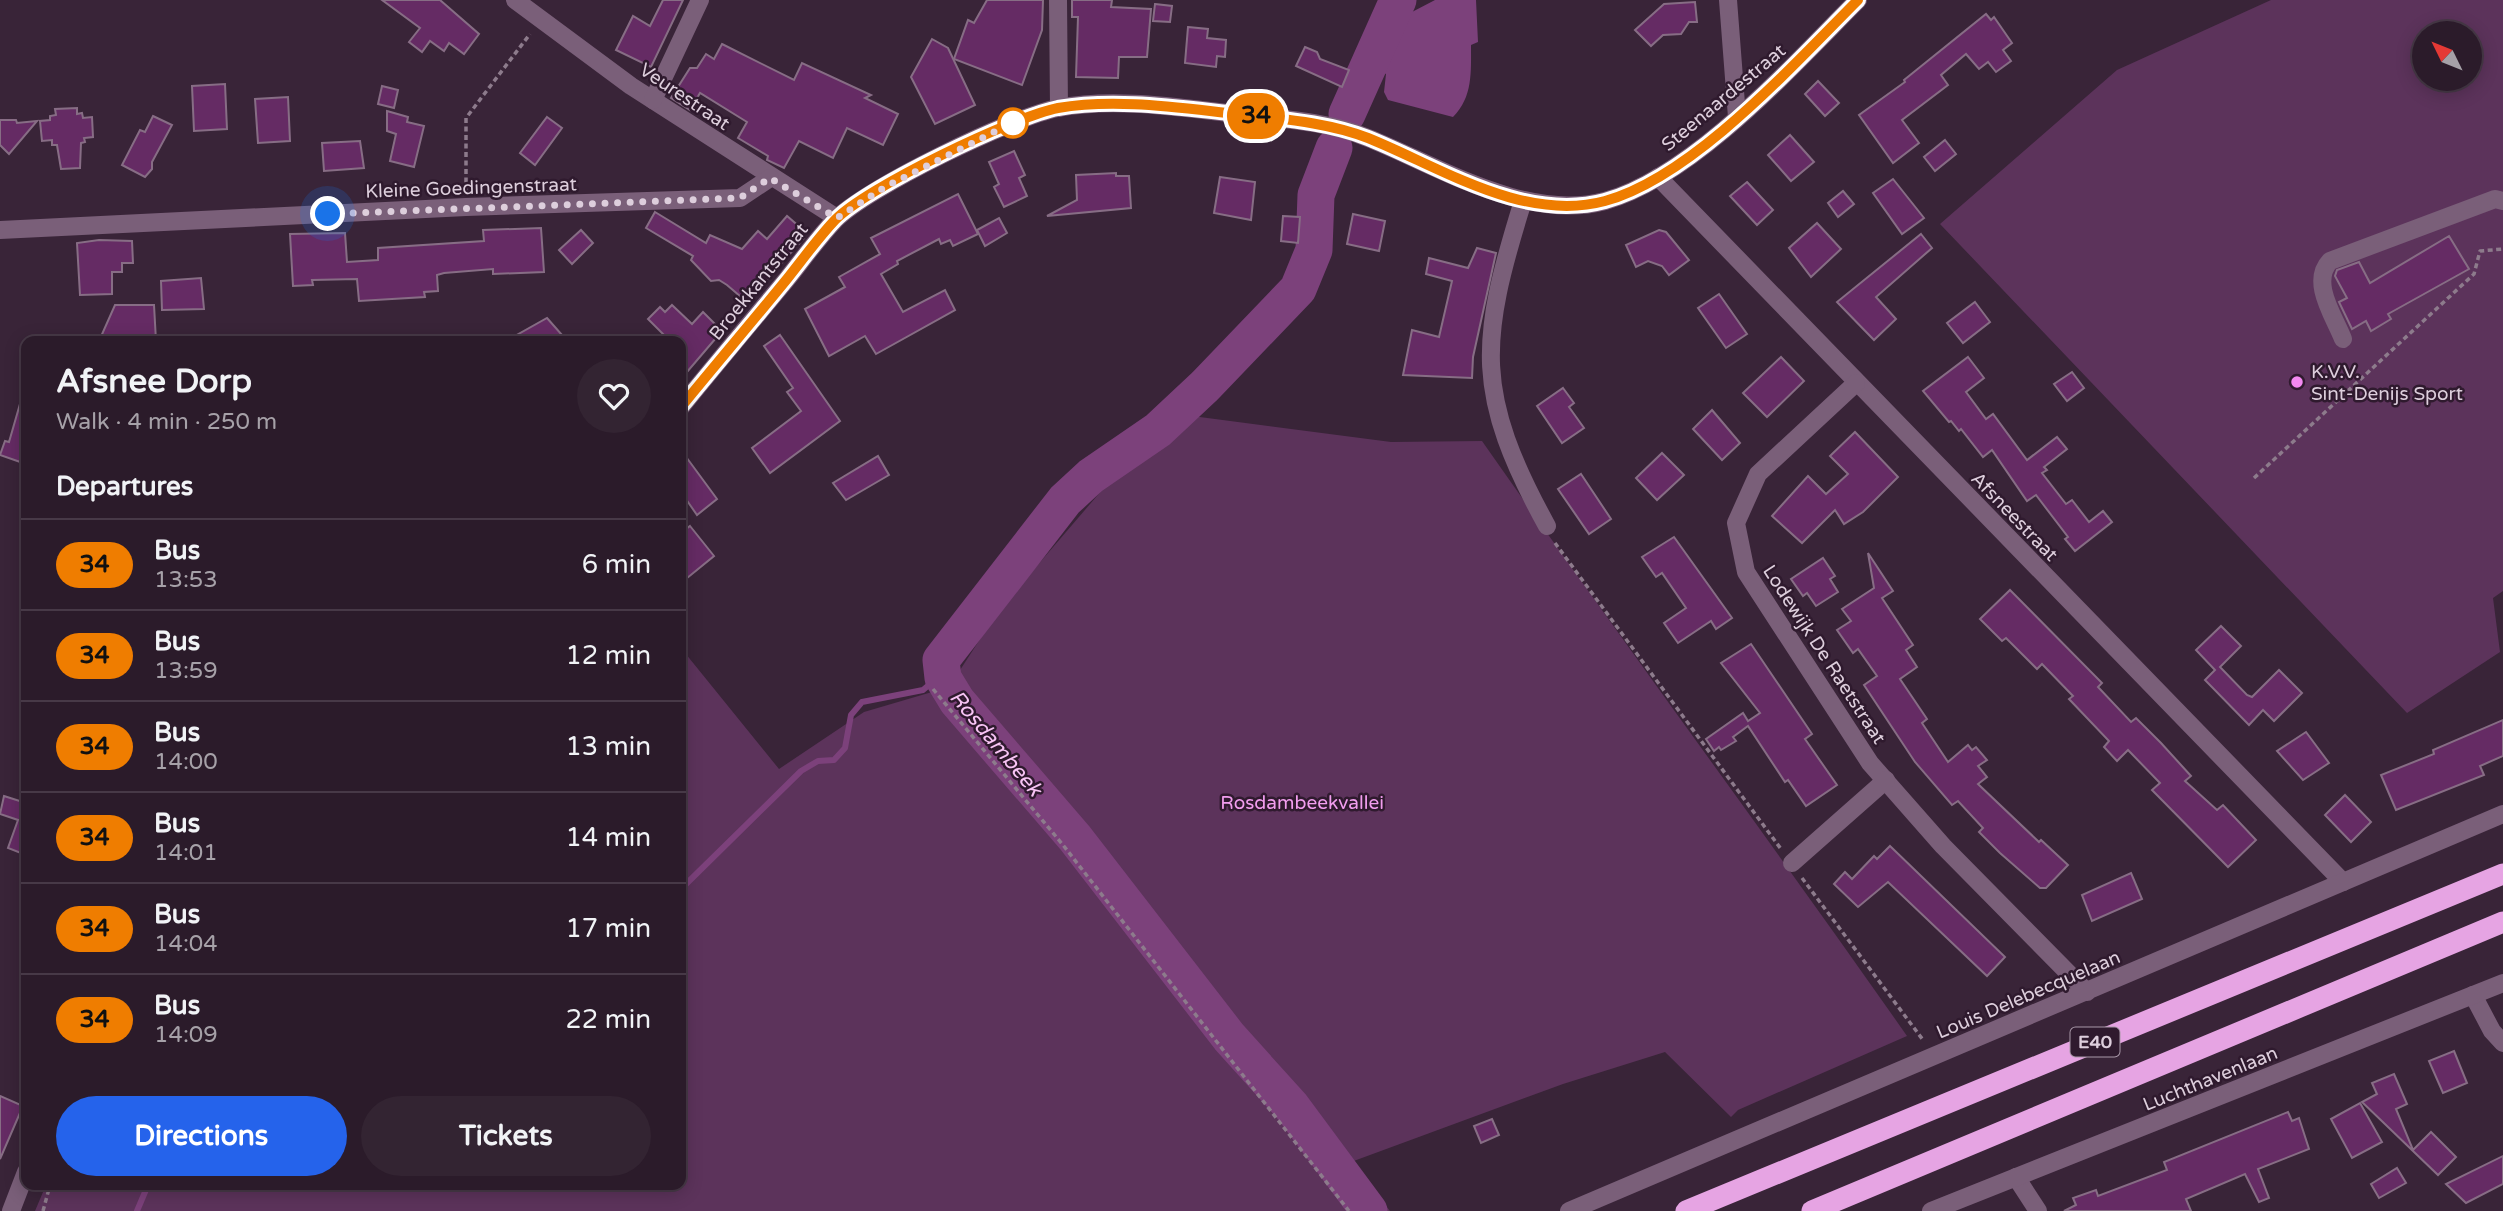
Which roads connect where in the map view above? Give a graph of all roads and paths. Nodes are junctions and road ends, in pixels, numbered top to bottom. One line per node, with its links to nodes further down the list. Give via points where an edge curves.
1 (515, 0): 6 (street, Veurestraat)
2 (700, 0): 7 (street)
3 (1058, 0): 8 (street)
4 (1728, 0): 9 (street)
5 (1858, 0): 9 (street, Steenaardestraat)
6 (541, 20): 7 (street, Veurestraat); 15 (path, via 466,118)
7 (653, 100): 12 (street, Veurestraat)
8 (1059, 108): 10 (street, Broekkantstraat, via 1171,107 1300,121); 16 (street, Broekkantstraat, via 1020,119 970,143 877,191)
9 (1737, 117): 11 (street, Steenaardestraat)
10 (1360, 135): 13 (street, Steenaardestraat)
11 (1658, 177): 13 (street, Steenaardestraat, via 1604,201 1568,207); 20 (street, Afsneestraat)
12 (770, 178): 15 (street, Kleine Goedingenstraat, via 740,198); 16 (street, Veurestraat)
13 (1523, 201): 23 (street, via 1490,325 1490,377 1505,440)
14 (2503, 201): 19 (street, via 2495,199 2330,261 2322,269 2320,282)
15 (466, 207): 17 (street, Kleine Goedingenstraat)
16 (837, 218): 21 (street, Broekkantstraat)
17 (0, 230)
18 (2503, 249): 22 (path, via 2480,251 2474,274)
19 (2343, 339)
20 (1856, 383): 25 (street, Lodewijk De Raetstraat, via 1758,474 1736,523 1746,572); 29 (street, Afsneestraat)
21 (686, 401)
22 (2254, 478)
23 (1548, 526): 27 (path, via 1551,538)
24 (933, 689): 41 (path, via 1063,845)
25 (1886, 780): 27 (street); 32 (street, Lodewijk De Raetstraat, via 1943,846)
26 (2503, 814): 29 (street, Louis Delebecquelaan)
27 (1791, 863): 35 (path)
28 (2503, 874): 43 (highway, E40)
29 (2343, 882): 32 (street, Louis Delebecquelaan)
30 (2503, 922): 44 (highway, E40)
31 (2503, 983): 33 (street, Luchthavenlaan)
32 (2087, 992): 35 (street, Louis Delebecquelaan)
33 (2473, 995): 34 (street); 36 (street, Luchthavenlaan)
34 (2503, 1043)
35 (1934, 1056): 42 (street, Louis Delebecquelaan)
36 (2016, 1177): 45 (street, Luchthavenlaan); 46 (street)
37 (21, 1185): 39 (street)
38 (49, 1190): 40 (path)
39 (11, 1211)
40 (43, 1211)
41 (1349, 1211)
42 (1569, 1211)
43 (1686, 1211)
44 (1812, 1211)
45 (1931, 1211)
46 (2038, 1211)

